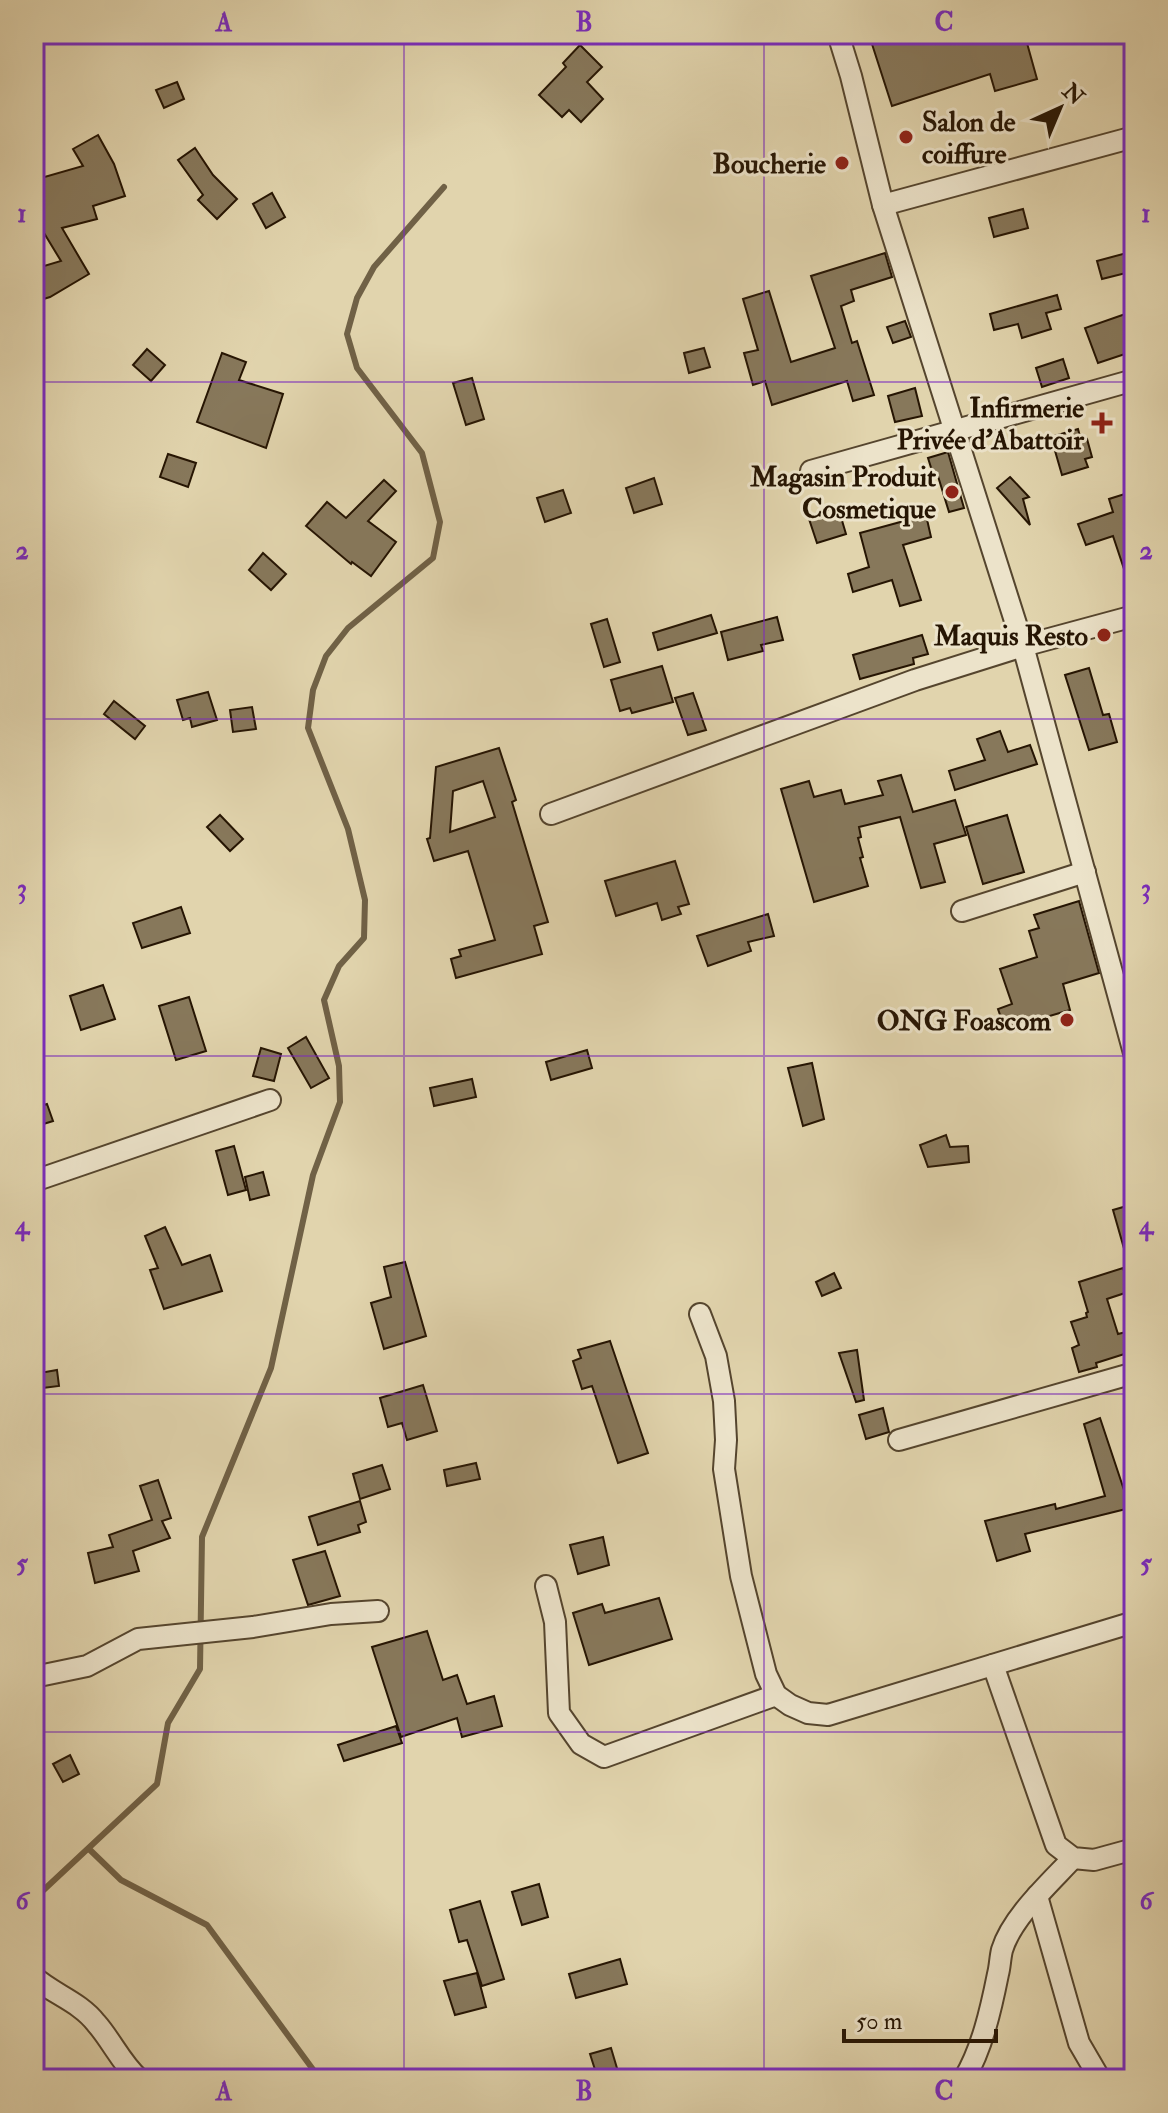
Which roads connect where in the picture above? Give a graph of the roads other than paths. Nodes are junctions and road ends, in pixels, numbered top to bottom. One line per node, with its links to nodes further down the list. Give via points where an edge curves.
1 (838, 34): 3 (street)
2 (1134, 137): 3 (street)
3 (883, 205): 5 (street)
4 (1134, 380): 5 (street)
5 (955, 432): 6 (street); 8 (street)
6 (811, 471)
7 (1134, 616): 8 (street)
8 (1023, 646): 9 (street, via 915,680); 10 (street)
9 (551, 814)
10 (1085, 872): 11 (street); 12 (street)
11 (962, 911)
12 (1134, 1053)
13 (270, 1100): 14 (street)
14 (34, 1181)
15 (700, 1314): 23 (street, via 716,1356 724,1401 724,1469 741,1576)
16 (1134, 1373): 17 (street)
17 (899, 1440)
18 (546, 1586): 23 (street, via 555,1622 559,1713 581,1744 604,1757)
19 (378, 1611): 22 (street, via 138,1639 87,1666)
20 (1134, 1622): 21 (street)
21 (993, 1665): 23 (street, via 828,1715 808,1713); 25 (street, via 1056,1845)
22 (34, 1677)
23 (776, 1695)
24 (1134, 1849): 25 (street, via 1094,1860)
25 (1073, 1858): 26 (street)
26 (1037, 1896): 29 (street, via 1002,1950 974,2062); 30 (street, via 1079,2043)
27 (34, 1977): 28 (street, via 85,2011)
28 (139, 2079)
29 (964, 2079)
30 (1100, 2079)

